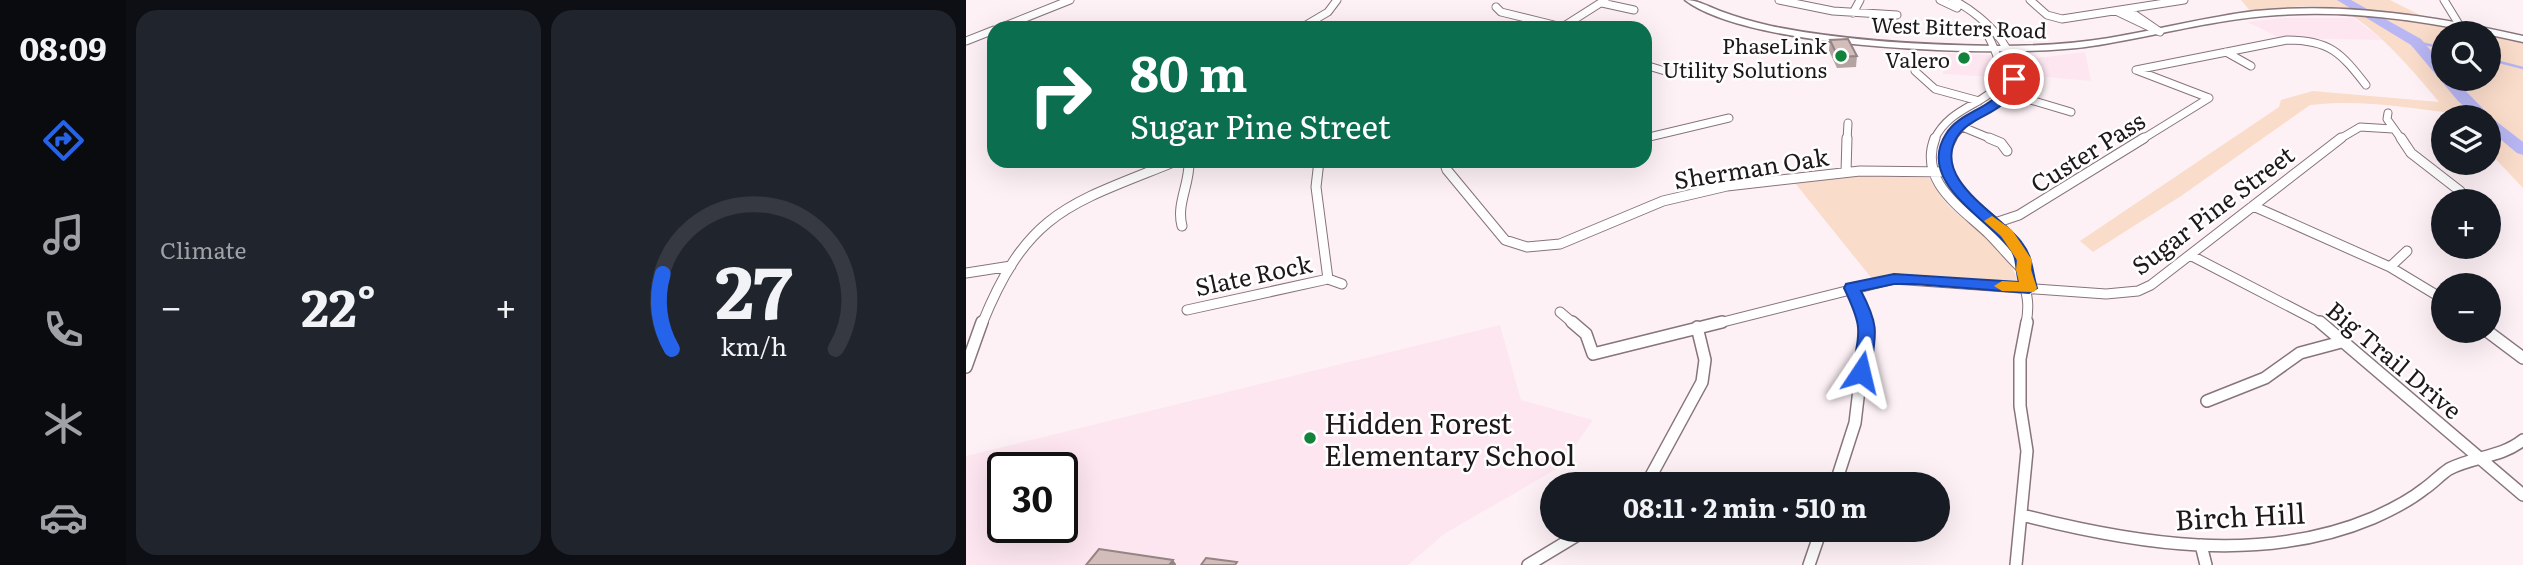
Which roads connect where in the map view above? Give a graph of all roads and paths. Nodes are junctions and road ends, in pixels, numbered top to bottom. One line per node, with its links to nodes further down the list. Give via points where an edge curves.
1 (1070, 0): 17 (street)
2 (1337, 0): 18 (street)
3 (1689, 0): 29 (main road, West Bitters Road, via 1737,19 1819,37)
4 (1779, 0): 15 (street)
5 (1860, 0): 15 (street)
6 (2030, 0): 14 (street, via 2056,19)
7 (2183, 0): 13 (street)
8 (2444, 0): 22 (street)
9 (1603, 1): 12 (street); 20 (street)
10 (1949, 1): 23 (street)
11 (1496, 6): 19 (street, via 1501,12)
12 (1634, 10)
13 (2129, 10): 14 (street); 24 (street)
14 (2118, 12): 24 (street)
15 (1853, 13): 16 (street)
16 (1897, 15)
17 (1018, 21)
18 (1313, 21)
19 (1535, 21)
20 (1572, 21)
21 (2431, 21): 24 (main road, West Bitters Road, via 2336,11 2259,14)
22 (2456, 21)
23 (1989, 27): 29 (street, via 1986,32); 30 (street)
24 (2160, 32): 30 (main road, West Bitters Road)
25 (987, 33): 28 (street)
26 (2501, 35): 27 (main road, West Bitters Road)
27 (2523, 39)
28 (966, 41)
29 (1995, 49): 30 (main road, West Bitters Road); 38 (street, via 2000,77 1994,90)
30 (2007, 49): 37 (street, via 2015,70)
31 (2227, 52): 32 (street); 36 (street, via 2287,40 2316,41 2344,55); 58 (street, Custer Pass, via 2136,70 2209,98 2019,215)
32 (2251, 66)
33 (1652, 67): 34 (street)
34 (1665, 71)
35 (1915, 71): 38 (street, via 1933,89)
36 (2365, 85)
37 (2007, 93): 39 (street); 43 (street)
38 (1979, 101): 41 (street)
39 (2071, 112)
40 (2388, 113): 46 (street)
41 (1957, 114): 43 (street); 54 (street, via 1934,138)
42 (1729, 118): 47 (street)
43 (1969, 118): 45 (street)
44 (1848, 123): 53 (street)
45 (1960, 126): 48 (street, via 2001,143); 55 (street, via 1947,147)
46 (2393, 128): 56 (street, via 2412,153); 57 (street, Sugar Pine Street, via 2350,131)
47 (1652, 136)
48 (2007, 151)
49 (1160, 168): 63 (street, via 1063,210 1031,236)
50 (1191, 168): 59 (street, via 1179,216)
51 (1318, 168): 67 (street, via 1316,187)
52 (1446, 168): 53 (street, Sherman Oak, via 1505,240 1527,247 1560,244 1634,211 1695,192)
53 (1846, 172): 54 (street, Sherman Oak)
54 (1932, 172): 55 (street, Sherman Oak); 60 (street, via 1945,195)
55 (1949, 172): 58 (street, via 1964,196)
56 (2457, 189)
57 (2253, 206): 62 (street, Sugar Pine Street); 64 (street)
58 (1995, 223): 60 (street, Custer Pass); 65 (street, via 2016,245 2024,260)
59 (1182, 226)
60 (1981, 228): 65 (street)
61 (2407, 251): 64 (street)
62 (2190, 254): 70 (street, Sugar Pine Street, via 2138,291 2106,294); 75 (street, Big Trail Drive, via 2326,324)
63 (1011, 266): 66 (street); 80 (street, via 976,335)
64 (2390, 267): 71 (street)
65 (2023, 270): 70 (street)
66 (966, 273)
67 (1328, 279): 68 (street); 72 (street, Slate Rock)
68 (1342, 284)
69 (1852, 288): 70 (street, Sugar Pine Street, via 1914,279); 74 (street, Sugar Pine Street); 85 (street, via 1862,305 1868,332 1855,423)
70 (2029, 288): 87 (street, via 2020,359 2020,407 2027,451)
71 (2431, 292)
72 (1187, 310)
73 (1560, 312): 74 (street, Sugar Pine Street, via 1586,334 1594,354)
74 (1697, 327): 84 (street, via 1705,360 1702,382)
75 (2345, 341): 81 (street, via 2300,353 2265,378); 83 (street, Big Trail Drive)
76 (2501, 341): 78 (street)
77 (2523, 345): 78 (street)
78 (2510, 348): 79 (street)
79 (2523, 358)
80 (966, 366)
81 (2207, 401)
82 (2523, 440): 83 (street, Birch Hill, via 2510,452)
83 (2483, 460): 86 (street, Big Trail Drive); 90 (street, Birch Hill, via 2452,468 2398,506 2352,526 2274,543)
84 (1653, 472)
85 (1839, 472)
86 (2523, 495)
87 (2022, 515): 90 (street, Birch Hill, via 2137,541); 93 (street)
88 (1566, 542): 91 (street)
89 (1817, 542): 92 (street)
90 (2201, 545): 94 (street)
91 (1528, 565)
92 (1809, 565)
93 (2016, 565)
94 (2206, 565)

